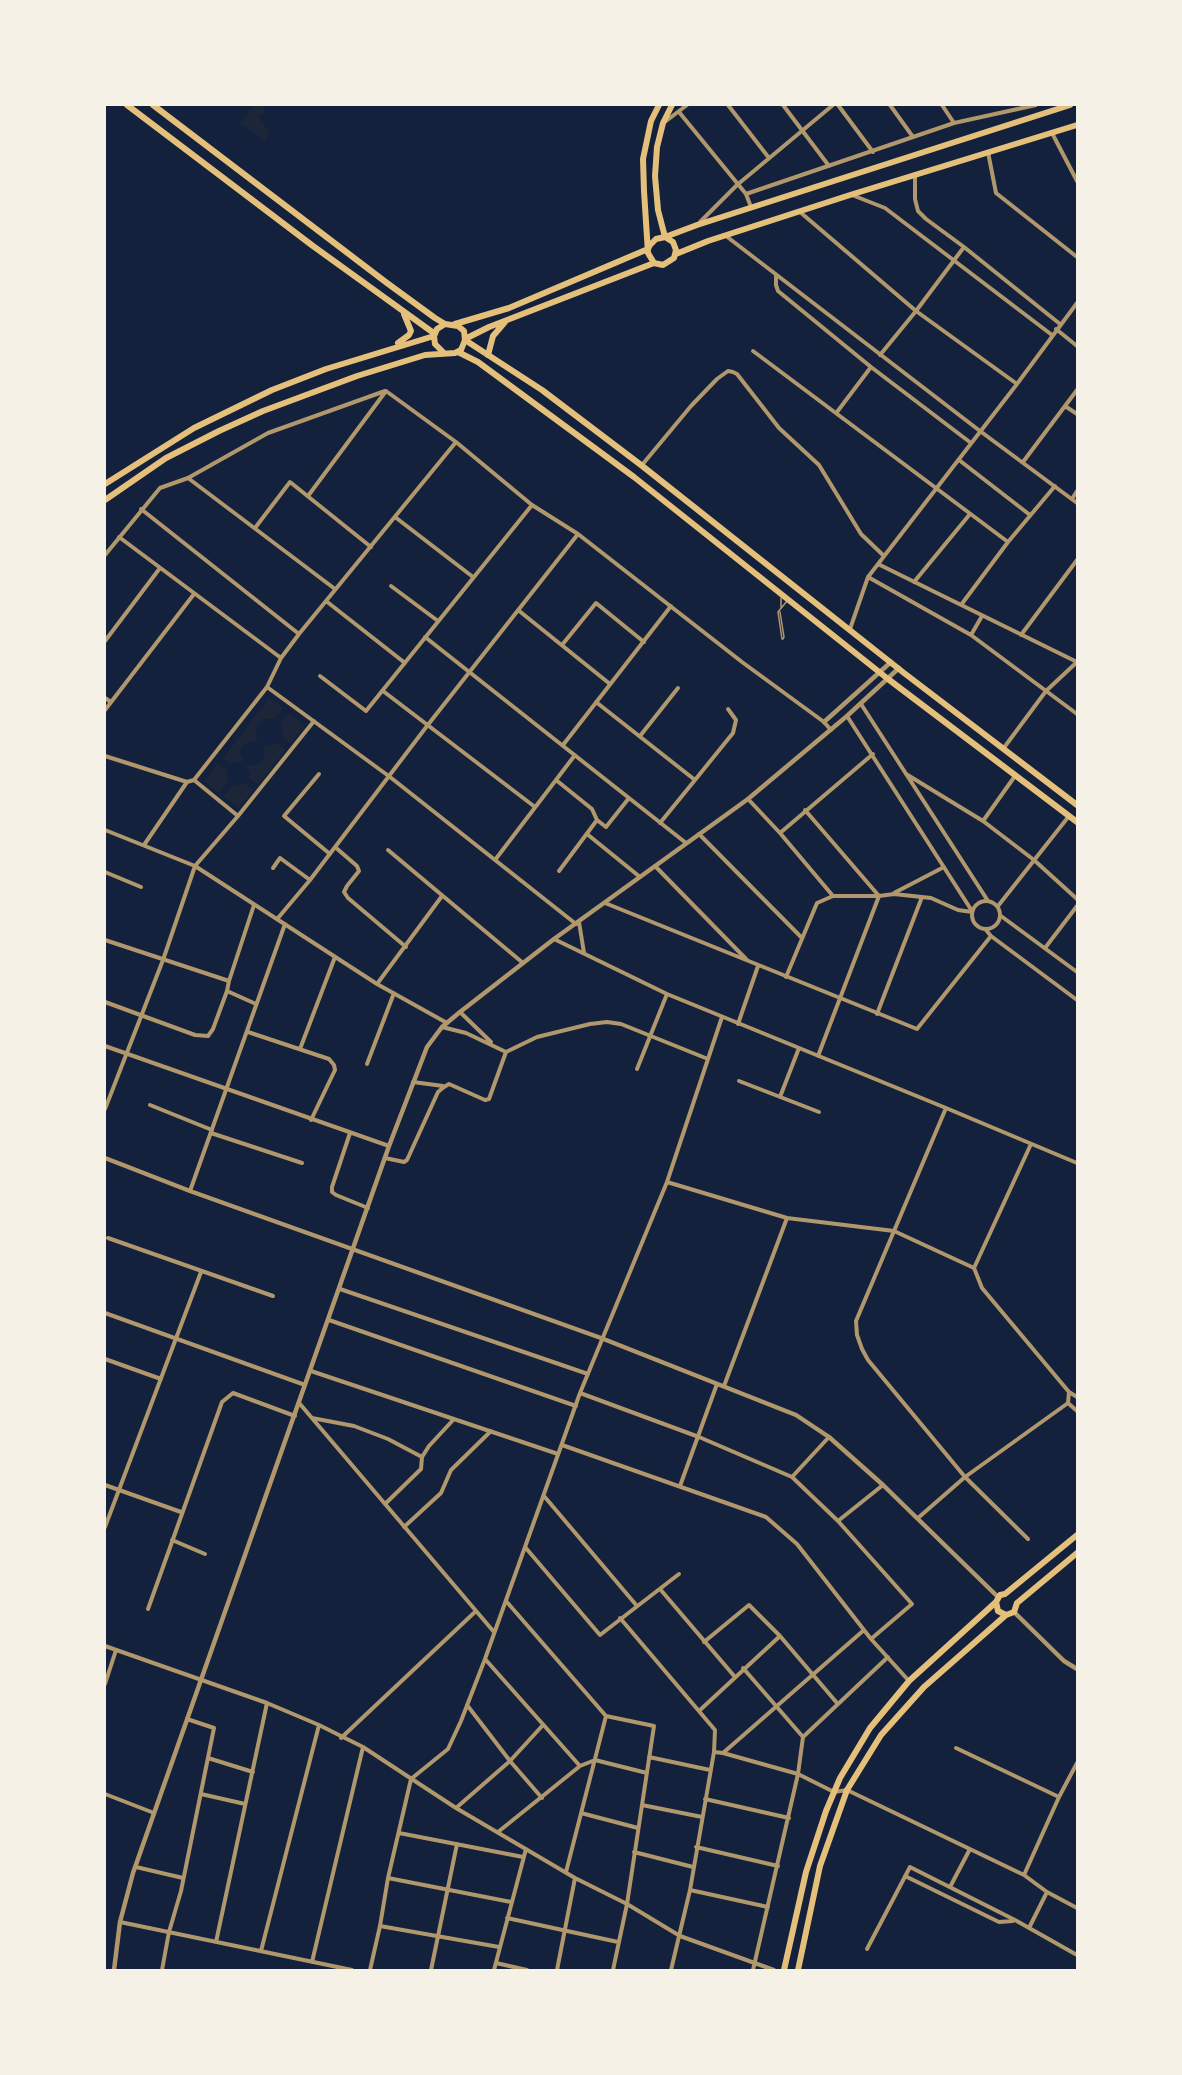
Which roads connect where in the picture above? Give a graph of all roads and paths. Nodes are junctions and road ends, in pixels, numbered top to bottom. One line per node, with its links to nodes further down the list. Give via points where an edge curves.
1 (127, 105): 44 (main road)
2 (153, 105): 47 (main road)
3 (659, 105): 37 (main road, via 651,121 643,159)
4 (672, 105): 16 (main road)
5 (687, 105): 14 (street)
6 (728, 105): 24 (street)
7 (783, 105): 19 (street)
8 (835, 105): 19 (street); 22 (street)
9 (890, 105): 21 (street)
10 (942, 105): 17 (street)
11 (996, 105): 15 (street)
12 (1036, 105): 15 (street)
13 (1070, 105): 31 (main road)
14 (679, 111): 16 (street); 28 (street)
15 (1001, 111): 17 (street)
16 (663, 123): 35 (main road, via 655,176)
17 (954, 123): 21 (street)
18 (1077, 125): 20 (main road)
19 (803, 130): 24 (street); 25 (street)
20 (1052, 133): 23 (main road); 27 (street)
21 (913, 138): 22 (street)
22 (873, 152): 25 (street)
23 (988, 153): 26 (main road); 39 (street, via 996,193)
24 (770, 158): 28 (street)
25 (829, 166): 29 (street)
26 (915, 174): 30 (main road); 36 (street, via 918,211)
27 (1077, 182)
28 (737, 185): 29 (street); 33 (street)
29 (746, 194): 31 (street)
30 (850, 195): 32 (main road); 40 (street, via 885,208)
31 (752, 208): 33 (main road)
32 (800, 212): 34 (main road); 45 (street)
33 (697, 225): 35 (main road)
34 (726, 236): 38 (main road); 42 (street)
35 (665, 237): 37 (main road, via 656,238); 38 (main road, via 673,242)
36 (964, 247): 40 (street); 49 (street)
37 (648, 249): 41 (main road); 48 (main road, via 529,300)
38 (676, 254): 41 (main road, via 667,264)
39 (1077, 257)
40 (954, 259): 45 (street); 52 (street)
41 (654, 263): 46 (main road)
42 (776, 275): 60 (street); 61 (street, via 778,291)
43 (1077, 303): 49 (street)
44 (402, 310): 51 (main road); 55 (main road, via 411,332)
45 (916, 311): 60 (street); 62 (street)
46 (507, 320): 53 (main road); 59 (main road, via 493,336)
47 (446, 324): 48 (main road); 51 (main road)
48 (455, 324): 53 (main road)
49 (1060, 324): 50 (street)
50 (1056, 329): 52 (street); 54 (street)
51 (435, 335): 55 (main road); 58 (main road, via 435,344)
52 (1052, 335): 62 (street)
53 (465, 340): 57 (main road); 59 (main road)
54 (1077, 346)
55 (393, 347): 75 (main road, via 272,390 194,428)
56 (753, 351): 66 (street)
57 (458, 352): 58 (main road); 104 (main road, via 478,362 634,477)
58 (443, 353): 81 (main road, via 357,376 219,430 166,458)
59 (488, 355): 73 (main road, via 542,390)
60 (880, 355): 68 (street)
61 (871, 367): 66 (street); 70 (street)
62 (1017, 384): 68 (street)
63 (1077, 390): 65 (street)
64 (386, 391): 69 (street); 74 (street, via 268,433); 79 (street)
65 (1065, 406): 67 (street); 72 (street)
66 (837, 412): 77 (street)
67 (1077, 414)
68 (980, 431): 70 (street); 72 (street)
69 (456, 442): 83 (street); 87 (street)
70 (971, 443): 71 (street)
71 (959, 460): 77 (street); 86 (street)
72 (1023, 462): 76 (street)
73 (641, 465): 94 (street, via 717,379 733,372 785,435 819,465 861,534); 102 (main road)
74 (188, 478): 84 (street, via 160,488); 88 (street)
75 (105, 484)
76 (1056, 486): 80 (street); 86 (street)
77 (936, 489): 85 (street); 94 (street)
78 (1077, 491): 80 (street)
79 (308, 496): 88 (street, via 290,482); 92 (street)
80 (1072, 499): 82 (street)
81 (105, 500)
82 (1077, 503)
83 (532, 505): 89 (street); 98 (street)
84 (141, 509): 90 (street); 115 (street)
85 (970, 513): 91 (street); 100 (street)
86 (1030, 515): 91 (street)
87 (396, 517): 92 (street); 98 (street)
88 (255, 528): 103 (street)
89 (578, 534): 109 (street); 110 (street)
90 (119, 537): 93 (street); 97 (street)
91 (1008, 542): 108 (street)
92 (371, 547): 103 (street)
93 (105, 555)
94 (884, 556): 96 (street)
95 (1077, 560): 117 (street)
96 (878, 564): 99 (street); 100 (street)
97 (160, 568): 105 (street); 120 (street)
98 (473, 577): 113 (street)
99 (868, 577): 114 (street); 116 (street)
100 (914, 582): 108 (street)
101 (392, 586): 113 (street)
102 (797, 588): 106 (lane); 114 (main road)
103 (335, 589): 107 (street)
104 (778, 592): 106 (main road); 111 (lane, via 783,600)
105 (194, 594): 123 (street); 138 (street)
106 (788, 600): 111 (lane); 129 (main road)
107 (326, 601): 115 (street); 126 (street)
108 (961, 605): 112 (street)
109 (671, 606): 121 (street); 146 (street)
110 (518, 610): 122 (street); 128 (street)
111 (779, 611): 119 (lane)
112 (982, 616): 116 (street); 117 (street)
113 (438, 621): 118 (street)
114 (850, 629): 124 (main road)
115 (299, 634): 123 (street)
116 (971, 635): 136 (street)
117 (1021, 635): 125 (street)
118 (425, 637): 126 (street); 128 (street)
119 (783, 638)
120 (105, 641)
121 (644, 642): 122 (street, via 596,603); 132 (street)
122 (562, 645): 132 (street)
123 (281, 658): 133 (street)
124 (891, 662): 127 (main road); 129 (street)
125 (1077, 662): 136 (street)
126 (405, 663): 135 (street)
127 (898, 668): 131 (street); 151 (main road)
128 (471, 672): 147 (street); 150 (street)
129 (880, 672): 131 (main road); 146 (street)
130 (320, 676): 135 (street, via 366,711)
131 (888, 679): 140 (street); 157 (main road)
132 (610, 684): 139 (street)
133 (267, 687): 145 (street); 159 (street)
134 (678, 688): 149 (street)
135 (383, 691): 147 (street)
136 (1046, 691): 143 (street); 151 (street)
137 (105, 698): 138 (street)
138 (111, 702): 142 (street)
139 (596, 702): 149 (street); 150 (street)
140 (861, 704): 144 (street); 155 (street)
141 (728, 709): 161 (street, via 736,720 733,733)
142 (105, 710)
143 (1077, 714)
144 (847, 716): 148 (street); 152 (street)
145 (314, 721): 158 (street); 168 (street)
146 (824, 722): 148 (street)
147 (427, 726): 158 (street); 166 (street)
148 (831, 730): 164 (street)
149 (640, 736): 161 (street)
150 (562, 745): 153 (street)
151 (1004, 749): 165 (main road)
152 (873, 754): 167 (street); 187 (street)
153 (575, 755): 160 (street); 163 (street)
154 (105, 756): 162 (street)
155 (904, 772): 171 (street); 200 (street)
156 (319, 774): 182 (street, via 284,816)
157 (1016, 775): 169 (main road); 171 (street)
158 (390, 777): 180 (street); 183 (street)
159 (194, 780): 162 (street); 168 (street)
160 (556, 780): 166 (street); 170 (street, via 592,809)
161 (695, 780): 173 (street)
162 (187, 782): 179 (street)
163 (629, 798): 170 (street, via 606,827); 173 (street)
164 (748, 799): 175 (street); 177 (street)
165 (1077, 805)
166 (535, 807): 183 (street)
167 (805, 810): 175 (street); 197 (street)
168 (238, 816): 185 (street)
169 (1069, 816): 172 (main road); 184 (street)
170 (597, 820): 176 (street)
171 (983, 821): 184 (street)
172 (1077, 822)
173 (660, 823): 178 (street)
174 (105, 830): 179 (street)
175 (780, 833): 196 (street)
176 (587, 834): 189 (street); 191 (street)
177 (699, 834): 178 (street); 212 (street)
178 (686, 843): 186 (street)
179 (144, 844): 185 (street)
180 (335, 847): 182 (street); 215 (street, via 359,871 344,892 348,898)
181 (388, 850): 195 (street)
182 (330, 854): 192 (street)
183 (495, 860): 208 (street)
184 (1034, 860): 199 (street); 203 (street)
185 (195, 866): 202 (street); 219 (street)
186 (656, 866): 191 (street); 221 (street)
187 (944, 867): 194 (street); 205 (street)
188 (273, 868): 192 (street, via 280,858)
189 (559, 871)
190 (105, 872): 193 (street)
191 (640, 877): 201 (street)
192 (310, 880): 207 (street)
193 (141, 887)
194 (894, 894): 197 (street); 198 (street)
195 (442, 896): 215 (street); 220 (street)
196 (833, 896): 197 (street); 212 (street, via 818,903)
197 (879, 896): 230 (street)
198 (922, 897): 205 (street); 236 (street)
199 (1077, 899)
200 (987, 901): 203 (street); 205 (street, via 980,902)
201 (604, 903): 208 (street); 221 (street)
202 (254, 905): 207 (street); 225 (street)
203 (998, 906): 206 (street)
204 (1077, 906): 216 (street)
205 (972, 912): 210 (street, via 975,924)
206 (1001, 916): 210 (street, via 995,927); 216 (street)
207 (278, 918): 209 (street)
208 (578, 923): 213 (street); 217 (street)
209 (285, 924): 218 (street); 233 (street)
210 (986, 930): 211 (street)
211 (991, 936): 231 (street); 236 (street, via 917,1029)
212 (802, 938): 224 (street)
213 (554, 939): 217 (street); 220 (street)
214 (105, 940): 219 (street)
215 (406, 947): 226 (street)
216 (1045, 948): 223 (street)
217 (584, 954): 229 (street)
218 (334, 957): 226 (street); 245 (street)
219 (163, 960): 225 (street); 235 (street)
220 (523, 963): 234 (street)
221 (750, 963): 222 (street)
222 (758, 966): 224 (street); 238 (street)
223 (1077, 972)
224 (786, 977): 230 (street)
225 (229, 981): 227 (street)
226 (377, 984): 228 (street)
227 (227, 991): 233 (street); 235 (street, via 208,1036 195,1035)
228 (394, 993): 239 (street); 250 (street)
229 (667, 994): 237 (street); 241 (street)
230 (839, 999): 236 (street); 248 (street)
231 (1077, 1000)
232 (105, 1002): 235 (street)
233 (256, 1004): 240 (street)
234 (460, 1012): 239 (street); 242 (street)
235 (142, 1014): 247 (street)
236 (877, 1014)
237 (722, 1017): 238 (street); 249 (street)
238 (738, 1024): 244 (street)
239 (444, 1025): 242 (street); 253 (street, via 427,1047)
240 (248, 1032): 245 (street); 255 (street)
241 (651, 1036): 246 (street, via 621,1024 590,1023 537,1037); 249 (street); 251 (street)
242 (493, 1045): 246 (street)
243 (105, 1046): 247 (street)
244 (799, 1048): 248 (street); 256 (street)
245 (300, 1049): 261 (street, via 329,1059 334,1065)
246 (507, 1052): 254 (street, via 489,1099 449,1084)
247 (125, 1053): 255 (street); 259 (street)
248 (818, 1056): 258 (street)
249 (708, 1059): 270 (street)
250 (367, 1064)
251 (637, 1069)
252 (739, 1081): 256 (street)
253 (413, 1082): 254 (street); 265 (street)
254 (444, 1087): 267 (street, via 438,1092 407,1160)
255 (226, 1090): 261 (street); 262 (street)
256 (780, 1097): 260 (street)
257 (150, 1105): 262 (street)
258 (946, 1108): 264 (street); 274 (street)
259 (105, 1109)
260 (819, 1112)
261 (311, 1120): 263 (street)
262 (211, 1131): 268 (street); 271 (street)
263 (350, 1133): 265 (street); 272 (street, via 332,1192)
264 (1030, 1144): 269 (street); 277 (street)
265 (389, 1146): 267 (street)
266 (105, 1158): 271 (street)
267 (385, 1158): 272 (street)
268 (302, 1163)
269 (1077, 1163)
270 (667, 1182): 273 (street); 283 (street)
271 (190, 1191): 276 (street)
272 (368, 1208): 276 (street)
273 (788, 1218): 274 (street); 291 (street)
274 (894, 1231): 277 (street); 309 (street, via 856,1320 857,1335 868,1360)
275 (108, 1238): 278 (street)
276 (353, 1249): 279 (street); 283 (street)
277 (974, 1268): 292 (street, via 982,1288)
278 (201, 1272): 280 (street); 284 (street)
279 (340, 1289): 282 (street); 287 (street)
280 (273, 1296)
281 (105, 1314): 284 (street)
282 (329, 1320): 286 (street); 297 (street)
283 (601, 1338): 287 (street); 289 (street)
284 (176, 1340): 288 (street); 290 (street)
285 (105, 1359): 288 (street)
286 (311, 1371): 290 (street); 301 (street)
287 (588, 1374): 293 (street)
288 (161, 1379): 313 (street)
289 (718, 1383): 291 (street); 303 (street)
290 (306, 1386): 296 (street)
291 (724, 1386): 304 (street, via 796,1415)
292 (1069, 1392): 294 (street); 295 (street)
293 (580, 1393): 297 (street); 303 (street)
294 (1077, 1398)
295 (1068, 1403): 298 (street); 309 (street)
296 (300, 1404): 299 (street); 300 (street)
297 (576, 1406): 305 (street)
298 (1077, 1411)
299 (296, 1416): 316 (street, via 233,1393 228,1396 222,1402); 352 (street)
300 (312, 1418): 307 (street, via 354,1426); 315 (street)
301 (454, 1419): 302 (street); 307 (street)
302 (491, 1431): 306 (street); 320 (street, via 452,1470 441,1493)
303 (699, 1437): 308 (street); 312 (street)
304 (829, 1437): 308 (street); 311 (street)
305 (562, 1445): 306 (street); 312 (street)
306 (558, 1454): 314 (street)
307 (422, 1457): 315 (street, via 421,1469)
308 (792, 1477): 318 (street)
309 (965, 1478): 317 (street); 322 (street)
310 (105, 1485): 313 (street)
311 (883, 1485): 317 (street); 318 (street)
312 (680, 1486): 339 (street, via 766,1517 797,1544)
313 (119, 1490): 316 (street); 319 (street)
314 (544, 1496): 324 (street); 333 (street)
315 (386, 1504): 320 (street)
316 (181, 1512): 323 (street)
317 (918, 1518): 330 (street)
318 (838, 1521): 342 (street, via 912,1604)
319 (105, 1527)
320 (404, 1527): 335 (street)
321 (1077, 1535): 329 (main road)
322 (1028, 1539)
323 (171, 1540): 326 (street); 334 (street)
324 (525, 1546): 331 (street); 338 (street, via 600,1635)
325 (1077, 1553): 332 (main road)
326 (205, 1554)
327 (679, 1574): 328 (street)
328 (660, 1589): 333 (street); 343 (street)
329 (1005, 1594): 330 (main road); 332 (main road, via 1012,1595)
330 (997, 1600): 337 (main road, via 998,1611); 353 (main road)
331 (506, 1601): 340 (street); 360 (street)
332 (1017, 1603): 336 (main road)
333 (638, 1605): 338 (street)
334 (148, 1609)
335 (477, 1611): 340 (street); 365 (street)
336 (1014, 1612): 337 (main road); 349 (street)
337 (1006, 1615): 381 (main road, via 924,1687 881,1735)
338 (620, 1618): 359 (street)
339 (864, 1630): 342 (street); 350 (street)
340 (495, 1632): 347 (street)
341 (780, 1636): 343 (street, via 749,1605); 348 (street); 350 (street)
342 (871, 1639): 346 (street)
343 (704, 1641): 351 (street)
344 (105, 1646): 345 (street)
345 (116, 1650): 352 (street); 354 (street)
346 (888, 1657): 353 (street); 356 (street)
347 (485, 1659): 357 (street); 363 (street)
348 (743, 1668): 351 (street); 358 (street)
349 (1077, 1669)
350 (812, 1674): 356 (street); 358 (street)
351 (735, 1677): 359 (street)
352 (200, 1681): 355 (street); 361 (street)
353 (909, 1681): 382 (main road, via 870,1728)
354 (105, 1684)
355 (267, 1703): 362 (street); 377 (street)
356 (837, 1703): 364 (street)
357 (467, 1705): 373 (street); 380 (street, via 448,1749)
358 (777, 1706): 364 (street); 369 (street)
359 (699, 1711): 368 (street, via 715,1730)
360 (606, 1716): 370 (street, via 654,1726); 372 (street)
361 (188, 1719): 371 (street, via 214,1728); 392 (street)
362 (319, 1725): 365 (street); 434 (street)
363 (543, 1725): 373 (street); 375 (street)
364 (803, 1737): 379 (street)
365 (341, 1738): 366 (street)
366 (363, 1748): 380 (street); 436 (street)
367 (956, 1749): 385 (street)
368 (714, 1752): 369 (street); 376 (street)
369 (723, 1753): 379 (street)
370 (650, 1756): 376 (street); 378 (street)
371 (208, 1758): 377 (street); 384 (street)
372 (595, 1760): 375 (street); 378 (street); 391 (street)
373 (510, 1761): 386 (street); 390 (street)
374 (1077, 1763): 385 (street)
375 (580, 1766): 386 (street)
376 (710, 1770): 387 (street)
377 (253, 1772): 388 (street)
378 (647, 1773): 389 (street)
379 (798, 1774): 382 (street); 394 (street)
380 (411, 1779): 390 (street); 397 (street)
381 (847, 1790): 382 (street); 401 (street); 452 (main road, via 820,1866)
382 (834, 1792): 451 (main road, via 806,1872)
383 (105, 1794): 392 (street)
384 (201, 1794): 388 (street); 410 (street)
385 (1059, 1797): 408 (street)
386 (542, 1798): 396 (street)
387 (705, 1799): 393 (street); 394 (street)
388 (245, 1804): 430 (street)
389 (642, 1805): 393 (street); 395 (street)
390 (456, 1808): 396 (street)
391 (581, 1812): 395 (street); 407 (street)
392 (155, 1814): 405 (street)
393 (702, 1817): 399 (street)
394 (789, 1818): 404 (street)
395 (638, 1828): 402 (street)
396 (498, 1832): 400 (street)
397 (399, 1833): 398 (street); 411 (street)
398 (457, 1844): 403 (street); 415 (street)
399 (696, 1847): 404 (street); 406 (street)
400 (526, 1849): 403 (street); 407 (street)
401 (970, 1849): 408 (street); 413 (street)
402 (634, 1852): 406 (street); 418 (street)
403 (523, 1857): 417 (street)
404 (778, 1866): 419 (street)
405 (136, 1867): 410 (street); 423 (street)
406 (693, 1867): 414 (street)
407 (566, 1872): 412 (street)
408 (1024, 1875): 416 (street)
409 (905, 1876): 413 (street, via 910,1867); 422 (street, via 999,1922); 433 (street)
410 (183, 1878): 427 (street)
411 (388, 1878): 415 (street); 424 (street)
412 (575, 1878): 418 (street); 426 (street)
413 (950, 1887): 422 (street)
414 (690, 1890): 419 (street); 428 (street)
415 (448, 1891): 417 (street); 429 (street)
416 (1047, 1892): 420 (street); 425 (street)
417 (511, 1902): 421 (street)
418 (627, 1904): 428 (street); 431 (street)
419 (768, 1907): 437 (street)
420 (1077, 1908)
421 (507, 1918): 426 (street); 432 (street)
422 (1014, 1920): 425 (street)
423 (120, 1922): 427 (street); 439 (street)
424 (380, 1926): 429 (street); 442 (street)
425 (1029, 1928): 435 (street)
426 (565, 1930): 431 (street); 446 (street)
427 (169, 1932): 430 (street); 440 (street)
428 (680, 1936): 437 (street); 448 (street)
429 (438, 1937): 432 (street); 443 (street)
430 (216, 1942): 434 (street)
431 (618, 1942): 447 (street)
432 (499, 1947): 438 (street)
433 (867, 1949)
434 (261, 1951): 436 (street)
435 (1077, 1955)
436 (312, 1962): 441 (street)
437 (755, 1962): 449 (street); 450 (street)
438 (495, 1963): 444 (street); 445 (street)
439 (114, 1970)
440 (162, 1970)
441 (351, 1970)
442 (370, 1970)
443 (431, 1970)
444 (494, 1970)
445 (527, 1970)
446 (556, 1970)
447 (613, 1970)
448 (671, 1970)
449 (753, 1970)
450 (774, 1970)
451 (784, 1970)
452 (798, 1970)

